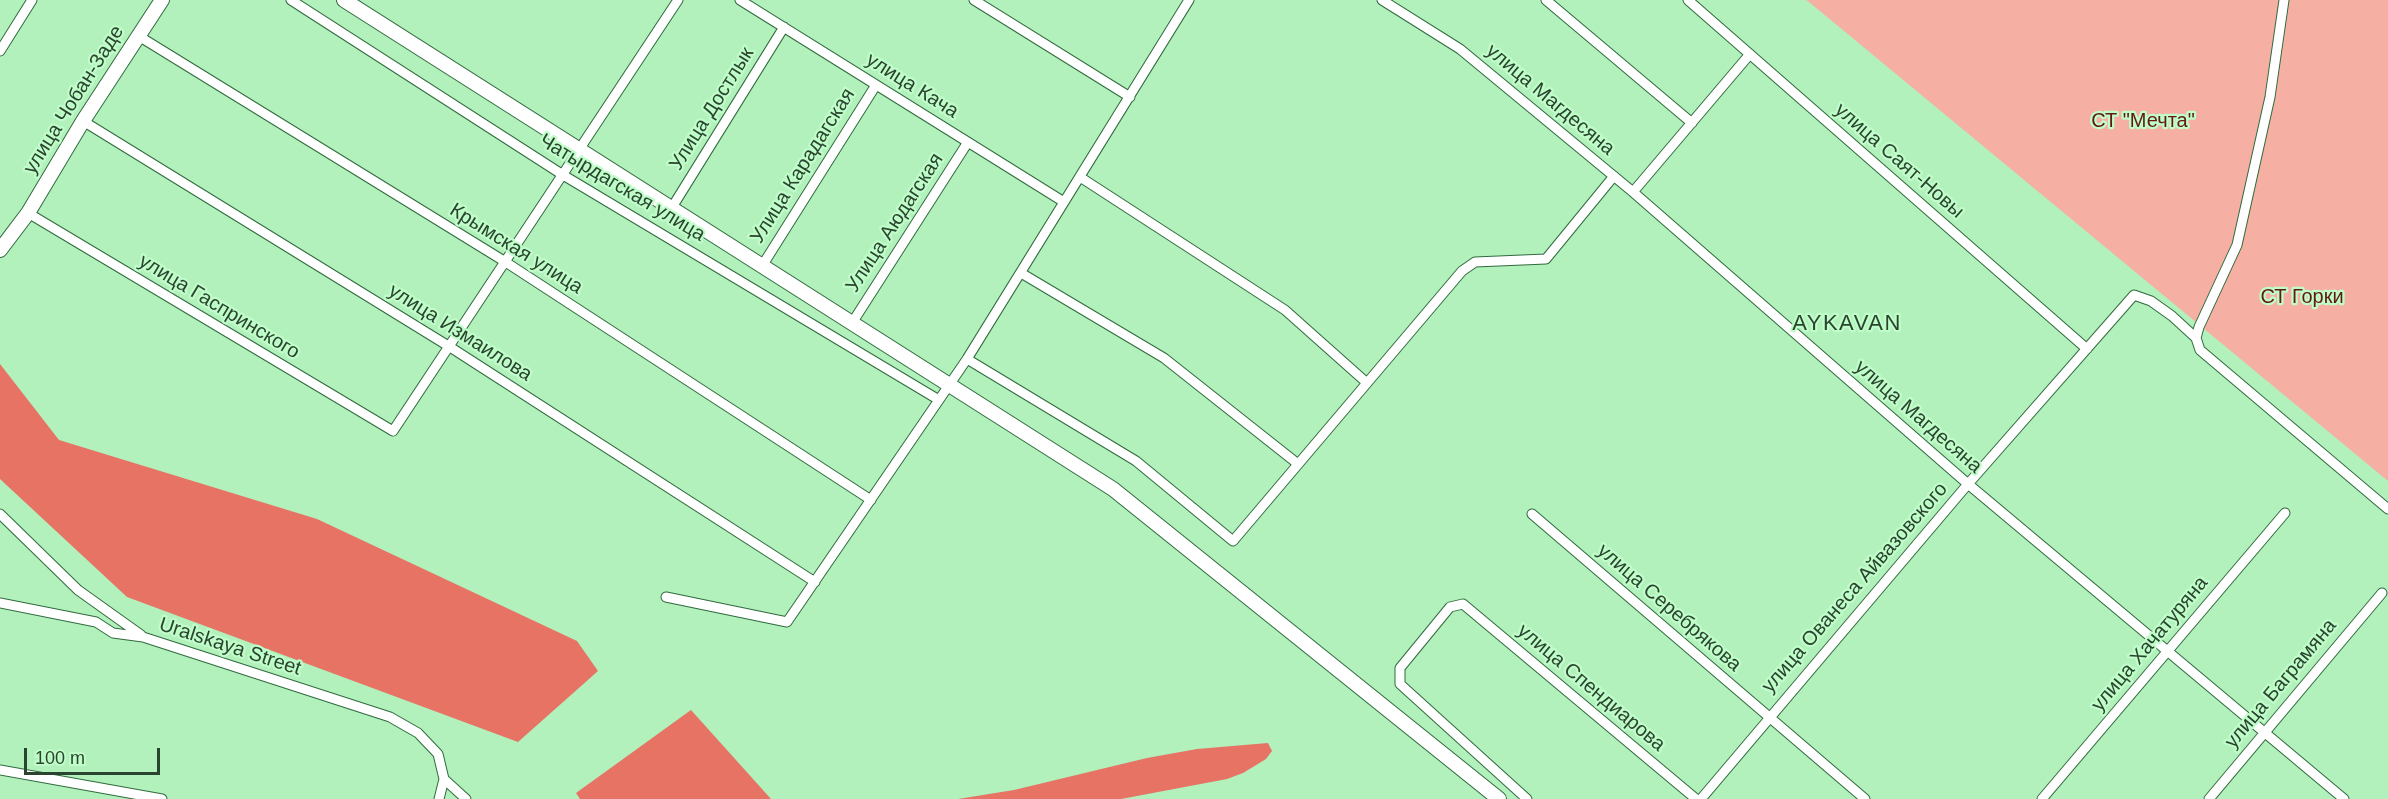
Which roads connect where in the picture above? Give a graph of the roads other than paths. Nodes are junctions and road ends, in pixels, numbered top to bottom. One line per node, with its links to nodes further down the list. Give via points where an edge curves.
1 (32, 0): 15 (street)
2 (162, 0): 14 (main road, улица Чобан-Заде)
3 (291, 0): 23 (street, Чатырдагская улица)
4 (344, 0): 22 (main road)
5 (678, 0): 22 (street)
6 (740, 0): 13 (street, улица Кача)
7 (974, 0): 18 (street)
8 (1189, 0): 18 (street)
9 (1382, 0): 24 (street, улица Магдесяна, via 1460,49)
10 (1546, 0): 20 (street)
11 (1688, 0): 16 (street, улица Саят-Новы)
12 (2284, 0): 35 (street, via 2270,97 2237,244)
13 (784, 27): 17 (street, улица Кача); 28 (street, Улица Достлык)
14 (137, 35): 19 (main road, улица Чобан-Заде); 31 (street, Крымская улица)
15 (0, 51)
16 (1750, 54): 20 (street); 37 (street, улица Саят-Новы)
17 (876, 85): 21 (street, улица Кача); 32 (street, Улица Карадагская)
18 (1130, 97): 25 (street)
19 (83, 121): 29 (main road, улица Чобан-Заде); 36 (street, улица Измаилова)
20 (1692, 123): 26 (street)
21 (968, 142): 27 (street, улица Кача); 34 (street, Улица Аюдагская)
22 (579, 151): 23 (street); 28 (main road)
23 (563, 175): 31 (street); 41 (street, Чатырдагская улица)
24 (1614, 176): 26 (street, улица Магдесяна); 39 (street, via 1546,259 1475,262 1462,272)
25 (1080, 177): 27 (street); 39 (street, via 1285,310)
26 (1633, 192): 43 (street, улица Магдесяна)
27 (1064, 202): 33 (street)
28 (671, 209): 32 (main road)
29 (28, 213): 30 (main road, улица Чобан-Заде); 36 (street, улица Гаспринского, via 393,431)
30 (0, 250)
31 (504, 261): 36 (street); 44 (street, Крымская улица)
32 (762, 266): 34 (main road)
33 (1021, 273): 38 (street); 42 (street, via 1164,358)
34 (852, 323): 40 (main road)
35 (2196, 338): 37 (street, улица Ованеса Айвазовского, via 2151,301 2134,295); 45 (street, via 2200,350)
36 (450, 347): 49 (street, улица Измаилова)
37 (2087, 349): 43 (street, улица Ованеса Айвазовского)
38 (967, 359): 40 (street); 42 (street, via 1136,461 1233,541)
39 (1367, 383): 42 (street)
40 (950, 384): 41 (street); 62 (main road, via 1113,489)
41 (939, 400): 44 (street)
42 (1298, 464)
43 (1968, 484): 54 (street, улица Магдесяна); 55 (street, улица Ованеса Айвазовского)
44 (870, 500): 49 (street)
45 (2388, 509)
46 (2286, 513): 54 (street, улица Хачатуряна)
47 (0, 514): 53 (street, via 78,590)
48 (1532, 514): 55 (street, улица Серебрякова)
49 (815, 582): 51 (street, via 787,622)
50 (2382, 593): 56 (street, улица Баграмяна)
51 (666, 597)
52 (0, 603): 53 (street, Uralskaya Street, via 96,622 113,633)
53 (143, 637): 58 (street, Uralskaya Street, via 390,717 418,733 438,754)
54 (2167, 651): 56 (street, улица Магдесяна); 67 (street, улица Хачатуряна)
55 (1768, 718): 65 (street, улица Ованеса Айвазовского); 66 (street, улица Серебрякова)
56 (2264, 733): 68 (street, улица Баграмяна); 69 (street, улица Магдесяна)
57 (0, 770): 59 (street)
58 (444, 779): 60 (street); 61 (street)
59 (162, 799)
60 (439, 799)
61 (466, 799)
62 (1499, 799)
63 (1527, 799): 64 (street, улица Спендиарова, via 1400,684 1400,668 1450,607 1462,604)
64 (1695, 799)
65 (1701, 799)
66 (1865, 799)
67 (2042, 799)
68 (2209, 799)
69 (2344, 799)

